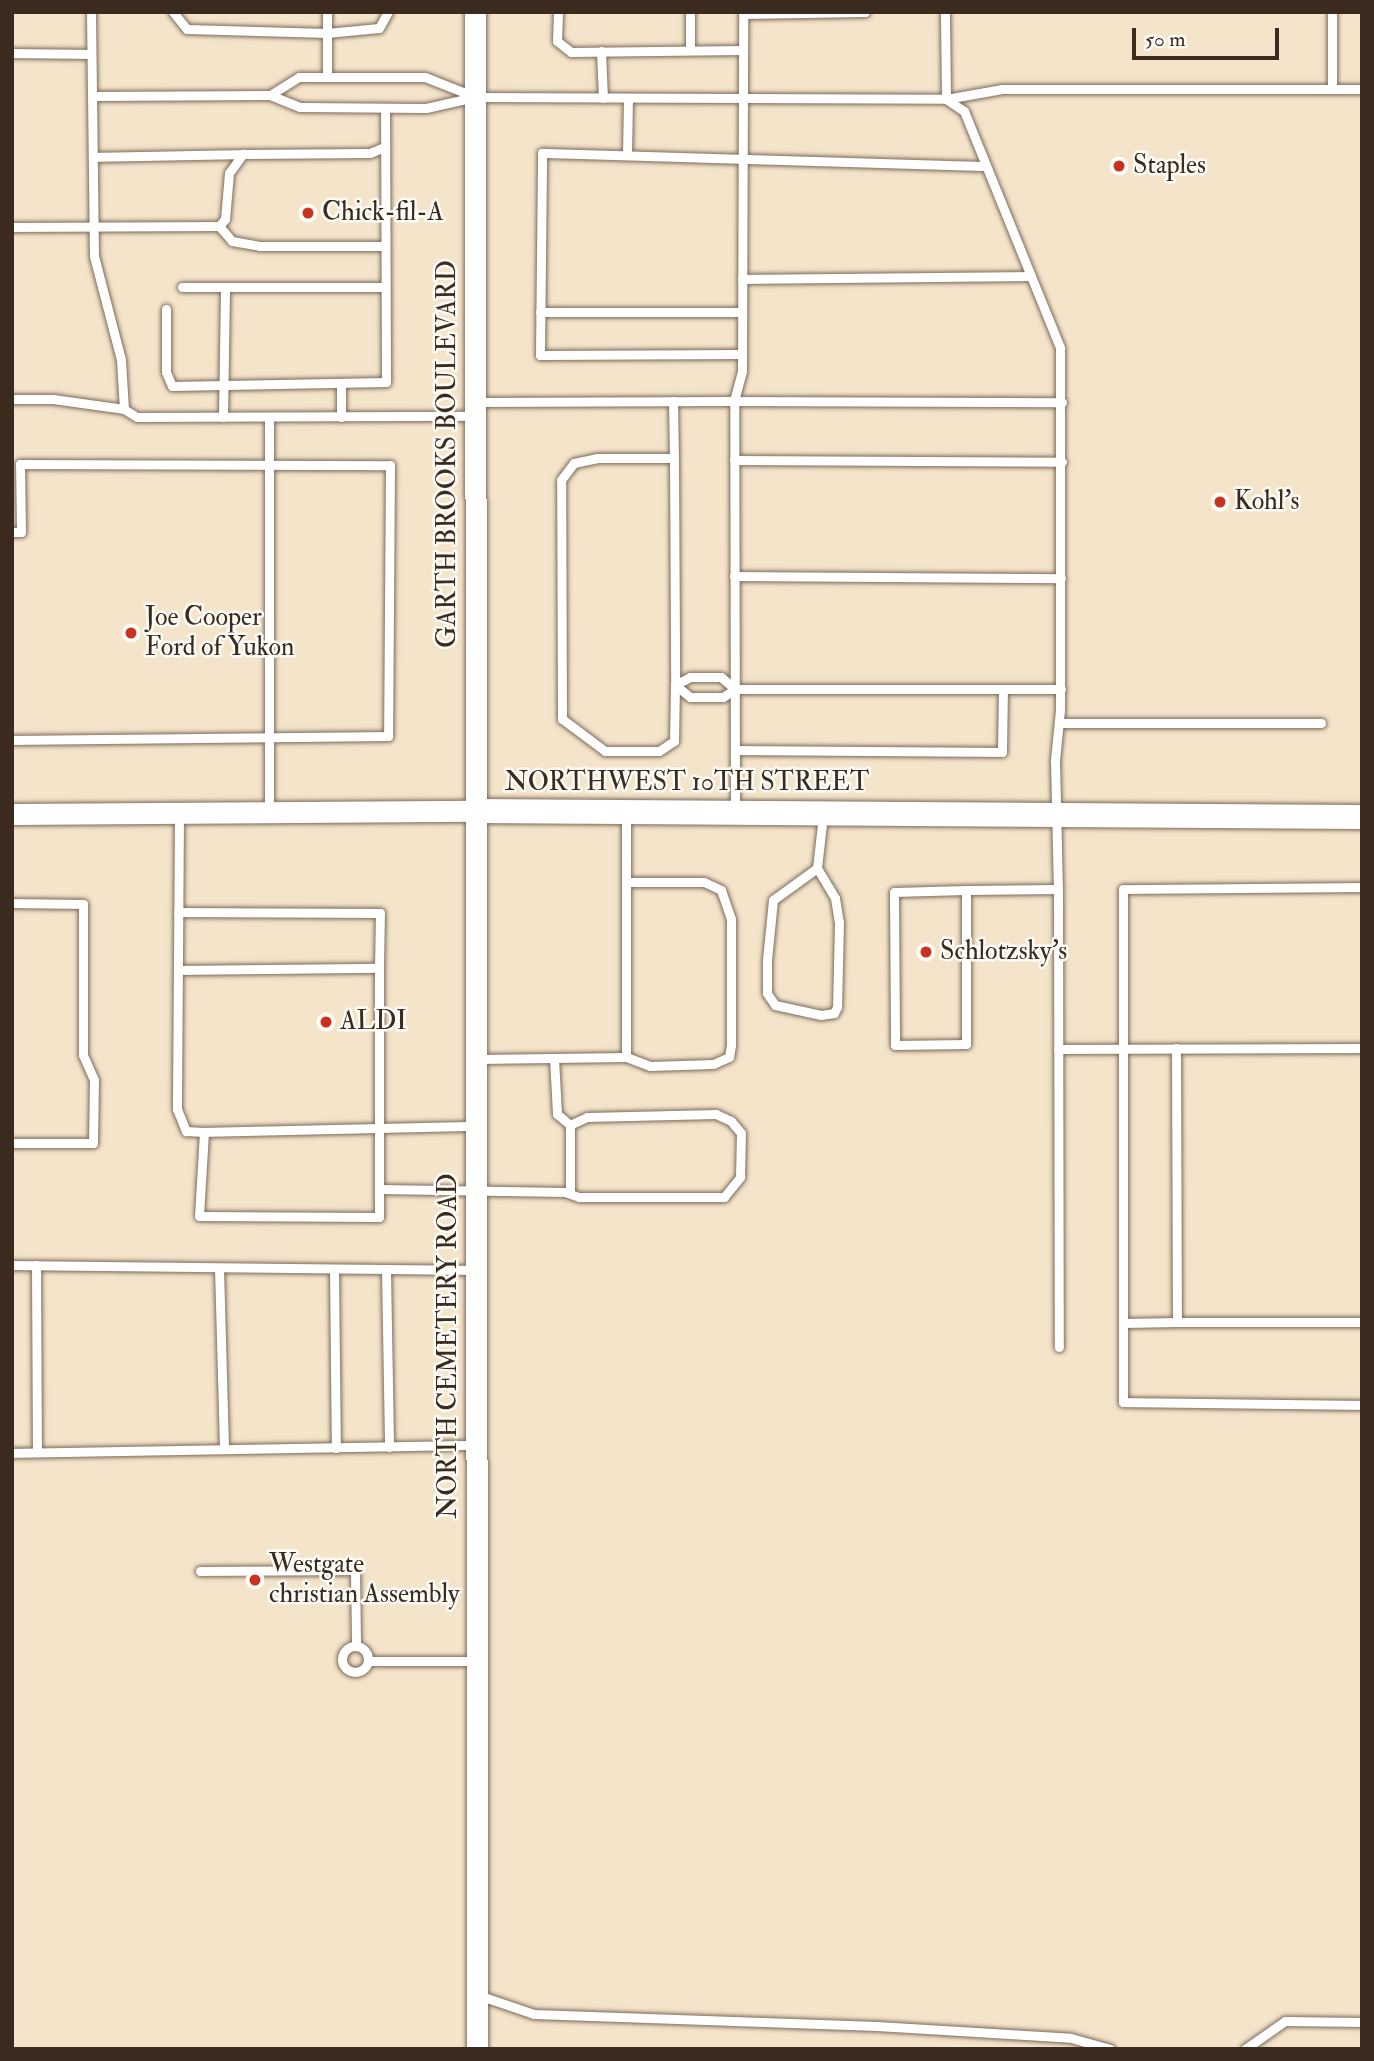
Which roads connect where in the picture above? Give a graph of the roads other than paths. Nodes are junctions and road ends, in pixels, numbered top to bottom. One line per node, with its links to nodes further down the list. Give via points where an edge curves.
1 (91, 12): 17 (lane)
2 (173, 12): 12 (lane, via 187,29)
3 (327, 12): 12 (lane)
4 (388, 12): 12 (lane, via 379,28)
5 (475, 12): 23 (street, GARTH BROOKS BOULEVARD)
6 (558, 12): 15 (lane, via 557,41 571,52)
7 (690, 12): 13 (lane)
8 (865, 12): 11 (lane)
9 (945, 12): 27 (lane)
10 (1332, 12): 19 (lane)
11 (743, 13): 14 (lane)
12 (327, 33): 18 (lane)
13 (690, 50): 14 (lane); 15 (lane)
14 (743, 50): 26 (lane)
15 (601, 51): 24 (lane)
16 (12, 54): 17 (lane)
17 (91, 54): 22 (lane)
18 (327, 76): 21 (lane, via 299,76); 23 (lane, via 425,76)
19 (1332, 89): 20 (lane); 27 (lane, via 1002,89)
20 (1362, 89)
21 (270, 95): 22 (lane); 28 (lane, via 300,107)
22 (92, 96): 33 (lane)
23 (475, 97): 24 (lane); 28 (lane, via 426,108); 54 (street, GARTH BROOKS BOULEVARD)
24 (603, 98): 25 (lane)
25 (628, 98): 26 (lane); 31 (lane)
26 (743, 98): 27 (lane); 32 (lane)
27 (946, 99): 34 (lane, via 964,111)
28 (386, 108): 29 (lane)
29 (384, 147): 30 (lane, via 370,153); 38 (lane)
30 (243, 154): 33 (lane); 36 (lane, via 229,173 225,219)
31 (627, 155): 32 (lane); 45 (lane, via 542,153)
32 (743, 157): 34 (lane); 40 (lane)
33 (93, 158): 35 (lane)
34 (986, 166): 39 (lane)
35 (93, 226): 36 (lane); 37 (lane); 55 (lane, via 94,256 121,360)
36 (219, 226): 38 (lane, via 232,241 260,246)
37 (12, 227)
38 (384, 246): 42 (lane)
39 (1031, 276): 40 (lane); 53 (lane, via 1060,348)
40 (742, 279): 46 (lane)
41 (182, 287): 43 (lane)
42 (385, 287): 43 (lane); 49 (lane, via 386,382)
43 (225, 288): 48 (lane)
44 (166, 309): 48 (lane, via 166,372 172,386)
45 (540, 312): 46 (lane); 47 (lane, via 540,355)
46 (742, 312): 47 (lane)
47 (742, 354): 52 (lane)
48 (224, 386): 49 (lane); 56 (lane)
49 (341, 386): 58 (lane)
50 (12, 399): 55 (lane, via 53,399)
51 (673, 401): 52 (lane); 54 (lane); 59 (lane)
52 (734, 401): 53 (lane); 60 (lane)
53 (1062, 402): 61 (lane)
54 (476, 409): 58 (lane); 75 (street, GARTH BROOKS BOULEVARD)
55 (124, 410): 56 (lane, via 137,417)
56 (223, 417): 57 (lane)
57 (269, 417): 58 (lane); 62 (lane)
58 (341, 417)
59 (674, 458): 66 (lane); 66 (lane, via 597,458 575,463 561,480 562,719 605,751 659,751 674,741)
60 (734, 460): 61 (lane); 64 (lane)
61 (1062, 462): 65 (lane)
62 (269, 466): 63 (lane, via 20,464 21,532); 72 (lane); 72 (lane, via 390,465 388,736)
63 (12, 532)
64 (734, 576): 65 (lane); 67 (lane)
65 (1061, 578): 69 (lane)
66 (675, 685): 67 (lane, via 690,677 721,677); 67 (lane, via 690,697 723,697)
67 (735, 689): 68 (lane); 74 (lane)
68 (1003, 690): 69 (lane); 74 (lane, via 1002,752)
69 (1061, 690): 70 (lane)
70 (1059, 723): 71 (lane); 82 (lane)
71 (1321, 723)
72 (269, 735): 73 (lane); 76 (lane)
73 (12, 740)
74 (735, 750): 79 (lane)
75 (477, 811): 76 (street, NORTHWEST 10TH STREET); 77 (main road, NORTHWEST 10TH STREET); 99 (street, NORTH CEMETERY ROAD)
76 (269, 812): 78 (street, NORTHWEST 10TH STREET)
77 (626, 812): 79 (main road, NORTHWEST 10TH STREET); 85 (lane)
78 (179, 813): 81 (street, NORTHWEST 10TH STREET); 90 (lane)
79 (735, 813): 80 (main road, NORTHWEST 10TH STREET)
80 (824, 813): 82 (main road, NORTHWEST 10TH STREET); 84 (lane)
81 (12, 814)
82 (1057, 815): 83 (main road, NORTHWEST 10TH STREET); 87 (lane)
83 (1362, 817)
84 (817, 868): 84 (lane, via 773,900 768,911 766,983 775,1005 821,1016 834,1013 837,1007 840,935 837,904)
85 (626, 882): 97 (lane); 97 (lane, via 705,882 721,890 731,919 731,1052 718,1063 650,1066)
86 (1362, 887): 96 (lane, via 1123,888)
87 (1058, 888): 88 (lane); 95 (lane)
88 (966, 891): 88 (lane, via 894,892 895,1045 966,1044)
89 (12, 903): 104 (lane, via 83,904 83,1055 94,1080 93,1143)
90 (178, 912): 91 (lane, via 380,913); 92 (lane)
91 (379, 968): 92 (lane); 102 (lane)
92 (178, 970): 103 (lane, via 177,1108 186,1131)
93 (1176, 1048): 94 (lane); 96 (lane); 114 (lane)
94 (1362, 1048)
95 (1058, 1049): 96 (lane); 117 (lane)
96 (1123, 1049): 116 (lane)
97 (626, 1057): 98 (lane)
98 (554, 1058): 99 (lane); 100 (lane, via 557,1114)
99 (477, 1059): 101 (street, NORTH CEMETERY ROAD)
100 (570, 1125): 107 (lane); 107 (lane, via 598,1114 716,1114 732,1121 741,1133 742,1158 740,1177 724,1197 579,1197)
101 (477, 1126): 102 (lane); 106 (street, NORTH CEMETERY ROAD)
102 (381, 1130): 103 (lane); 105 (lane)
103 (204, 1132): 105 (lane, via 199,1216 379,1217)
104 (12, 1143)
105 (379, 1189): 106 (lane)
106 (477, 1192): 107 (lane); 113 (street, NORTH CEMETERY ROAD)
107 (570, 1193)
108 (12, 1265): 109 (lane)
109 (36, 1265): 110 (lane); 123 (lane)
110 (219, 1268): 111 (lane); 122 (lane)
111 (334, 1269): 112 (lane); 121 (lane)
112 (386, 1270): 113 (lane); 120 (lane)
113 (477, 1270): 119 (street, NORTH CEMETERY ROAD)
114 (1177, 1322): 115 (lane); 116 (lane)
115 (1362, 1322)
116 (1123, 1323): 118 (lane, via 1123,1402)
117 (1059, 1347)
118 (1362, 1405)
119 (477, 1445): 120 (lane); 128 (street, NORTH CEMETERY ROAD)
120 (389, 1447): 121 (lane)
121 (336, 1448): 122 (lane)
122 (224, 1449): 123 (lane)
123 (37, 1452): 124 (lane)
124 (12, 1453)
125 (200, 1571): 126 (lane, via 355,1570)
126 (356, 1645): 127 (lane, via 367,1652); 127 (lane, via 342,1655 345,1667 361,1671)
127 (368, 1661): 128 (lane)
128 (477, 1661): 129 (street, NORTH CEMETERY ROAD)
129 (477, 1995): 131 (street, NORTH CEMETERY ROAD); 132 (lane, via 534,2014 877,2026 1071,2038)
130 (1362, 2022): 133 (lane, via 1285,2021)
131 (477, 2049)
132 (1110, 2049)
133 (1245, 2049)

